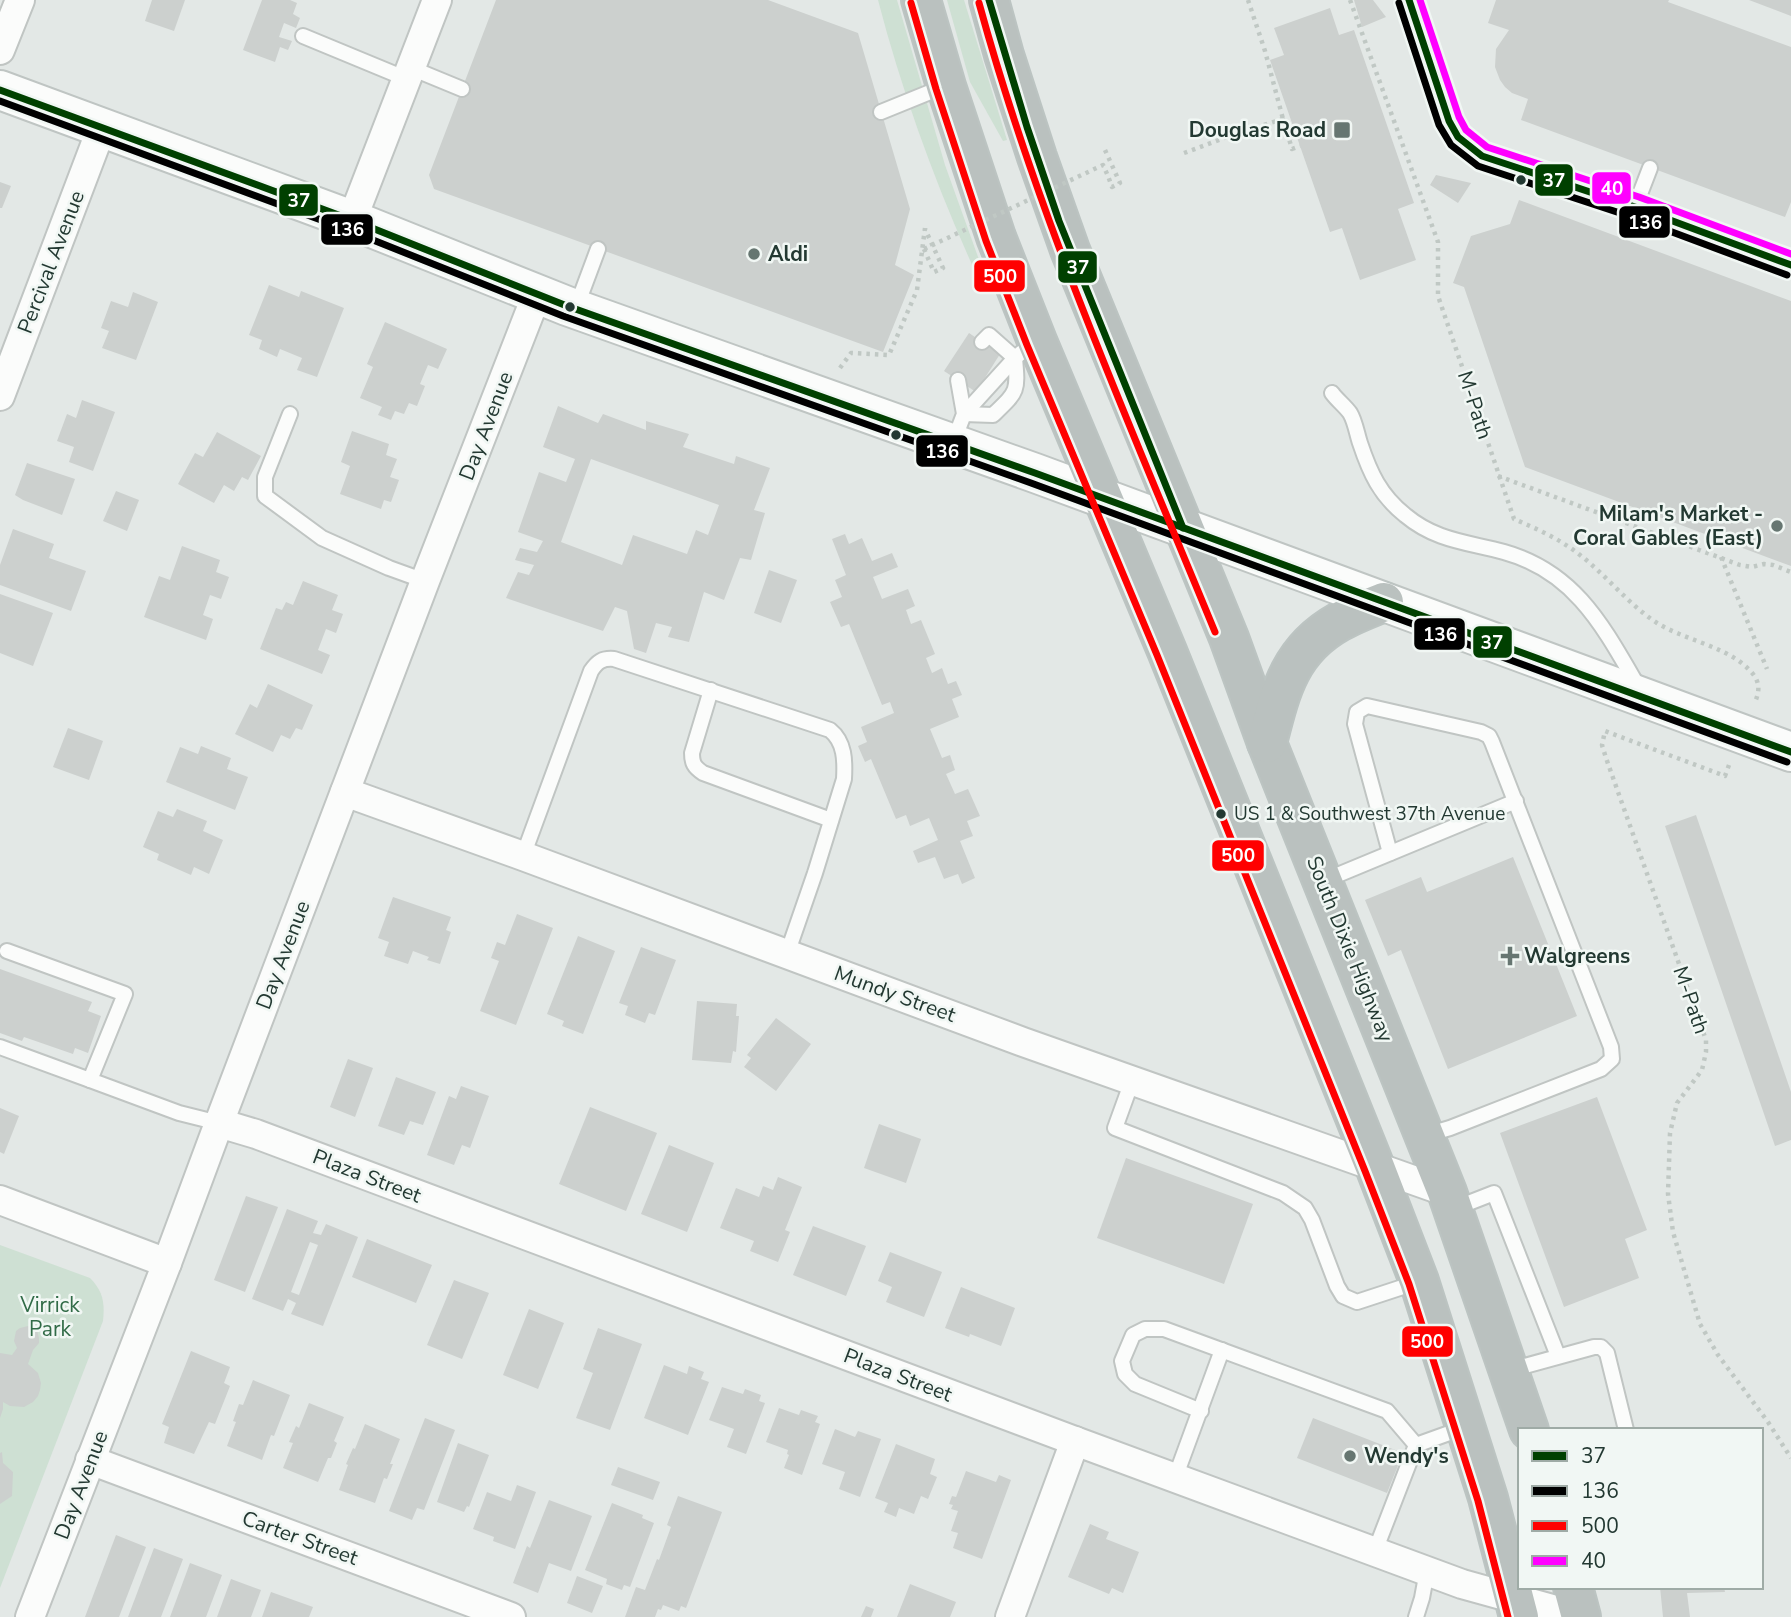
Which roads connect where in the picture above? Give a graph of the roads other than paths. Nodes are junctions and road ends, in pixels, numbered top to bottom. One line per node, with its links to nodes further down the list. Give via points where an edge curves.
1 (20, 0): 7 (street)
2 (437, 0): 8 (street)
3 (921, 0): 9 (highway)
4 (989, 0): 29 (highway, South Dixie Highway, via 1070,250)
5 (1409, 0): 15 (lane, via 1458,138 1482,156)
6 (303, 36): 8 (lane)
7 (0, 50)
8 (409, 73): 10 (lane); 16 (street)
9 (946, 86): 12 (lane); 22 (highway, via 996,237)
10 (462, 89)
11 (0, 90): 13 (main road)
12 (881, 112)
13 (102, 127): 16 (main road); 25 (street, Percival Avenue)
14 (1650, 167): 15 (lane)
15 (1635, 207): 18 (lane)
16 (352, 220): 19 (main road)
17 (597, 249): 20 (lane)
18 (1791, 265)
19 (537, 294): 20 (main road); 30 (street, Day Avenue)
20 (576, 309): 27 (main road)
21 (982, 342): 22 (lane, via 989,335)
22 (1026, 349): 27 (lane); 27 (lane, via 1010,398 993,415); 28 (highway)
23 (958, 380): 27 (lane)
24 (1332, 393): 33 (lane, via 1351,414 1376,483 1405,516 1446,539 1524,559 1560,579 1597,617)
25 (0, 396)
26 (290, 414): 30 (lane, via 265,477 265,496 322,538)
27 (958, 429): 28 (main road)
28 (1103, 498): 29 (main road); 49 (highway)
29 (1183, 528): 31 (main road); 34 (highway, South Dixie Highway)
30 (425, 582): 36 (street, Day Avenue)
31 (1384, 602): 33 (main road); 34 (highway, via 1339,621 1314,639 1292,666 1280,692)
32 (711, 691): 38 (lane, via 838,736 844,779); 38 (lane, via 692,753 695,767); 40 (lane, via 614,659 595,664)
33 (1645, 699): 35 (main road)
34 (1267, 743): 41 (highway, South Dixie Highway)
35 (1791, 752)
36 (345, 792): 40 (street, Mundy Street); 47 (street, Day Avenue)
37 (1516, 801): 39 (lane); 39 (lane, via 1489,736 1367,706 1357,712 1355,724); 48 (lane, via 1611,1046 1612,1059 1601,1069)
38 (831, 820): 43 (lane)
39 (1390, 853): 41 (lane)
40 (523, 856): 43 (street, Mundy Street)
41 (1322, 881): 48 (highway, South Dixie Highway)
42 (7, 951): 45 (lane, via 125,994)
43 (787, 954): 46 (street, Mundy Street)
44 (0, 1047): 45 (lane)
45 (90, 1080): 47 (lane, via 178,1114)
46 (1132, 1080): 49 (street, Mundy Street); 53 (lane, via 1115,1128 1295,1200 1312,1220 1343,1296 1357,1302)
47 (219, 1123): 52 (street, Day Avenue); 61 (street, Plaza Street)
48 (1424, 1136): 51 (highway, South Dixie Highway)
49 (1375, 1167): 51 (street, Mundy Street); 53 (highway)
50 (0, 1200): 52 (street)
51 (1450, 1201): 55 (lane, via 1494,1193); 56 (highway, South Dixie Highway)
52 (167, 1263): 63 (street, Day Avenue)
53 (1419, 1281): 58 (highway)
54 (1222, 1350): 57 (lane); 57 (lane, via 1164,1329 1145,1329 1133,1335 1122,1361 1125,1374 1135,1384); 62 (lane, via 1387,1411)
55 (1558, 1356): 56 (lane); 60 (lane, via 1594,1347 1607,1353)
56 (1509, 1370): 59 (highway, South Dixie Highway)
57 (1201, 1411): 64 (lane)
58 (1466, 1427): 62 (lane); 68 (highway)
59 (1528, 1428)
60 (1626, 1428)
61 (1075, 1441): 64 (street, Plaza Street); 71 (street)
62 (1416, 1445): 65 (lane)
63 (90, 1460): 69 (street, Day Avenue); 70 (street, Carter Street)
64 (1175, 1478): 65 (street, Plaza Street)
65 (1375, 1551): 66 (street, Plaza Street)
66 (1427, 1571): 68 (street, Plaza Street); 72 (lane)
67 (1574, 1589): 73 (highway)
68 (1517, 1608): 73 (street, Plaza Street)
69 (30, 1617)
70 (511, 1617)
71 (1010, 1617)
72 (1416, 1617)
73 (1581, 1617)

